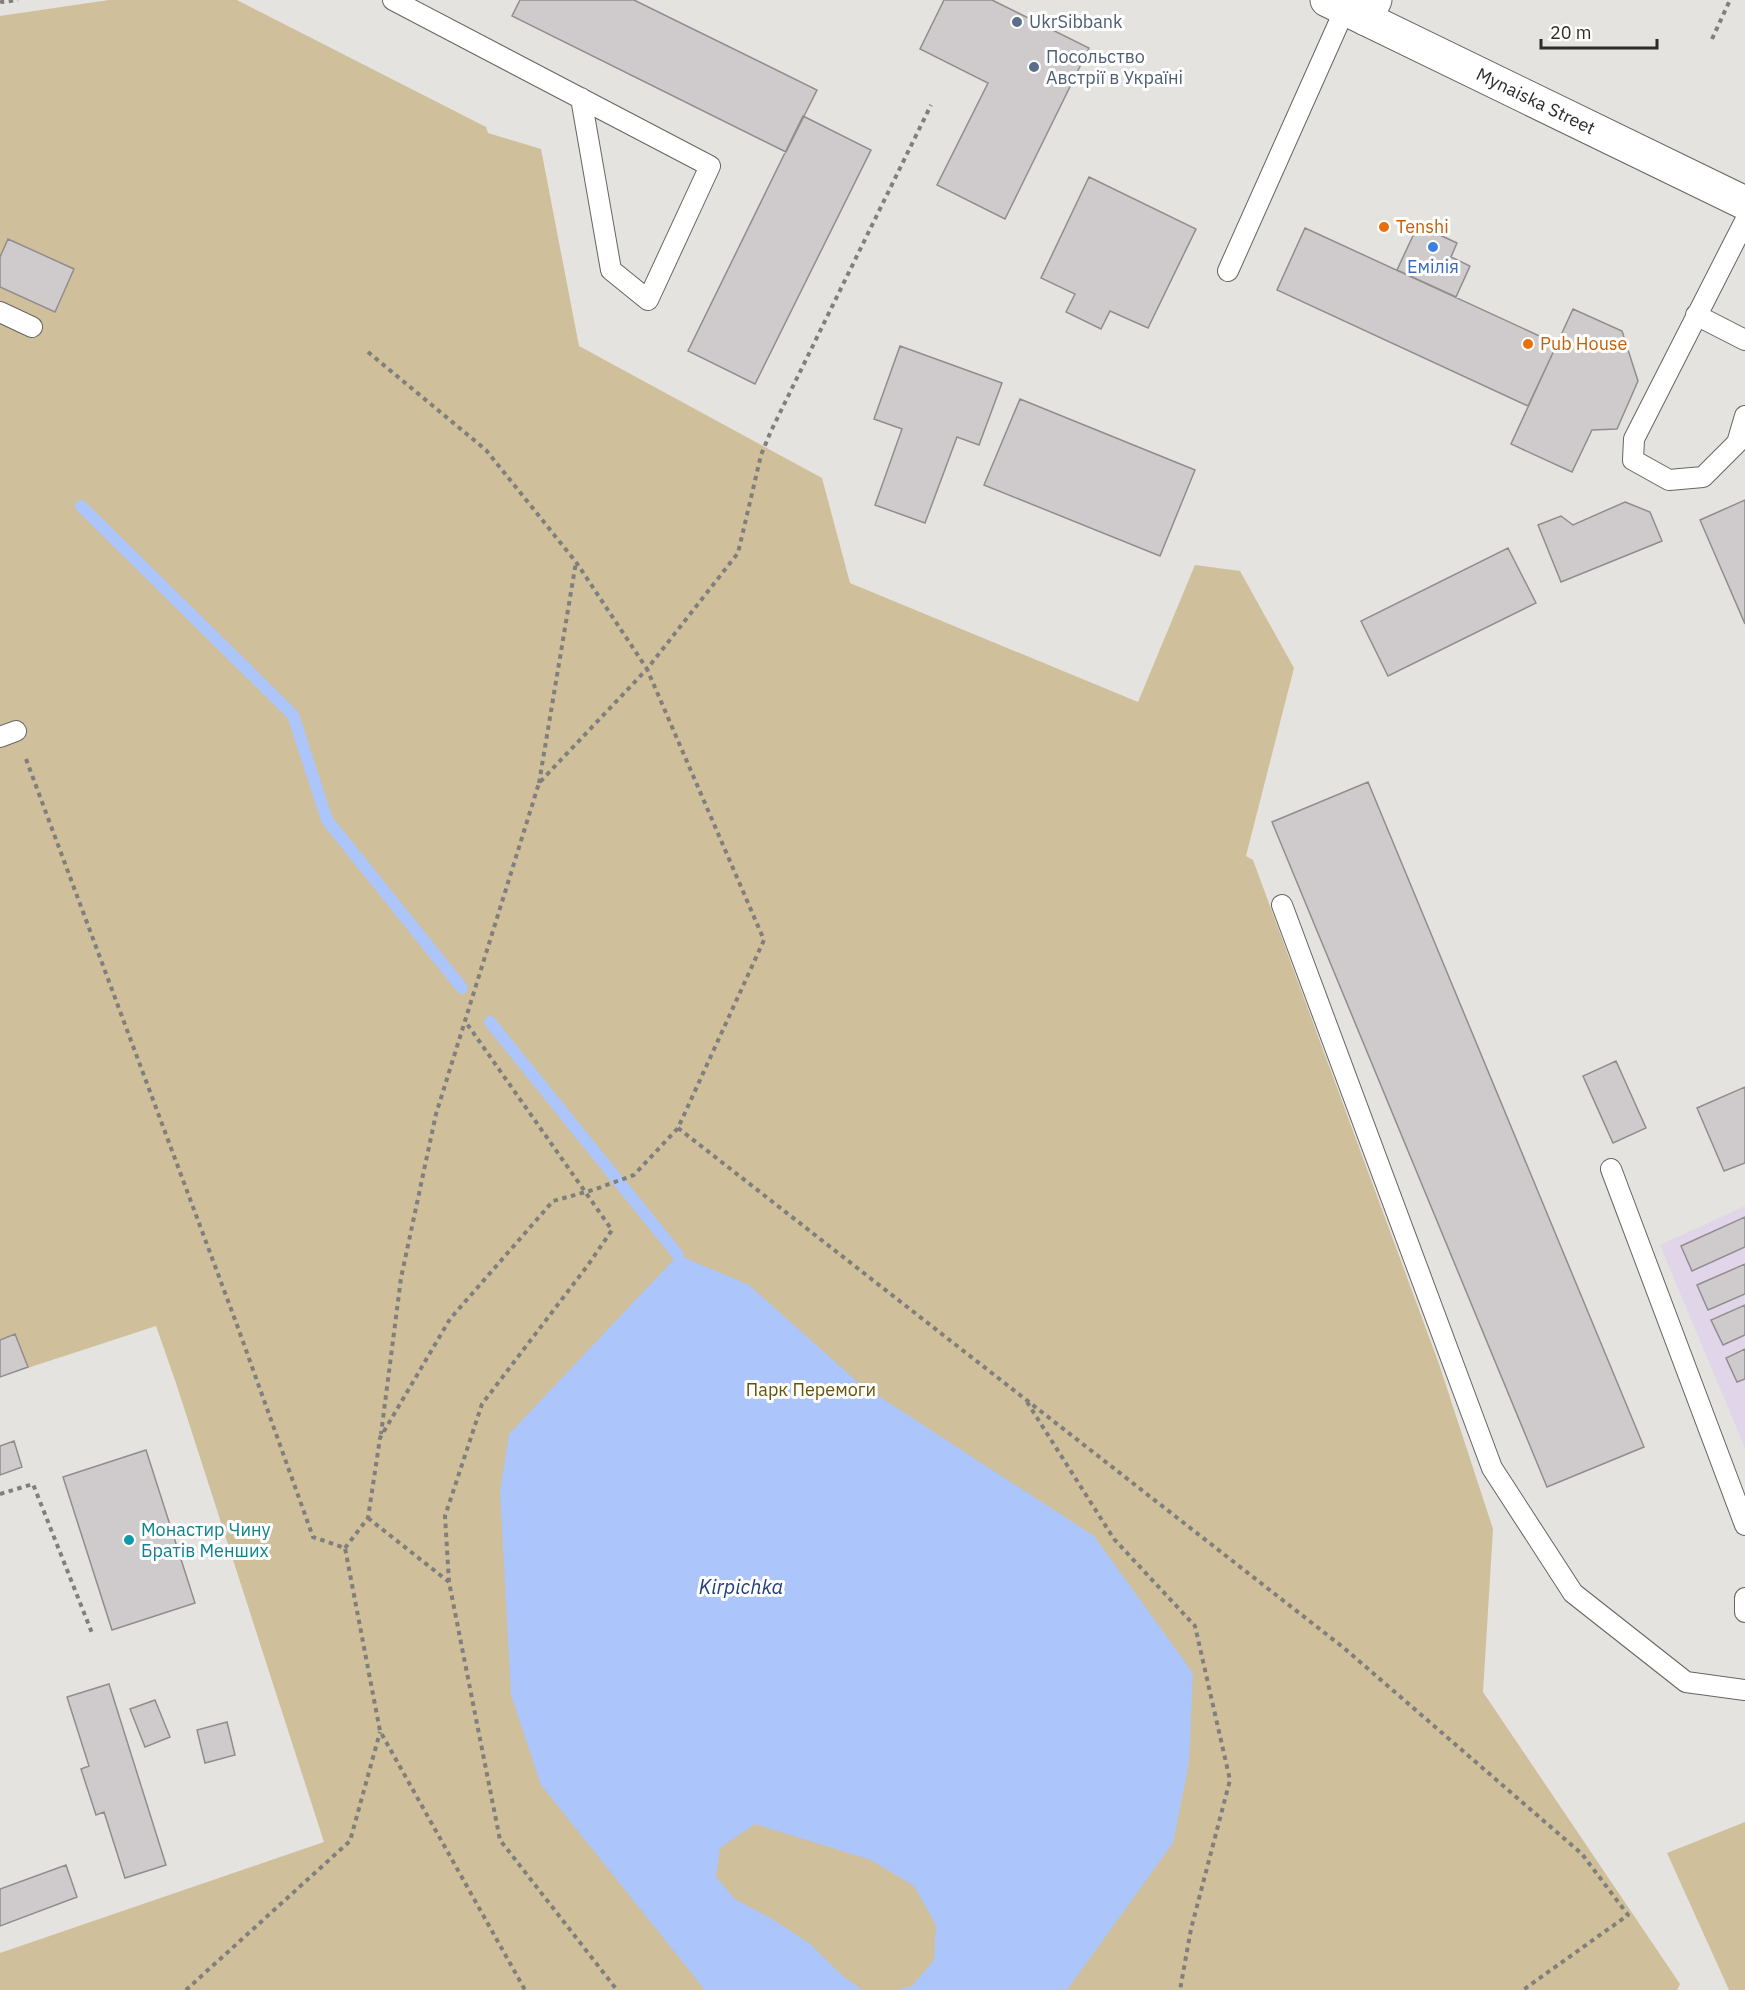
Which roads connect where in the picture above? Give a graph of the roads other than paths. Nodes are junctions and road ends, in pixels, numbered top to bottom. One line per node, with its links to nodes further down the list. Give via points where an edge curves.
1 (393, 0): 3 (lane)
2 (1353, 7): 4 (main road, Mynaiska Street); 6 (lane)
3 (582, 98): 3 (lane, via 710,165 648,300 611,270)
4 (1745, 203)
5 (1745, 221): 8 (lane)
6 (1228, 271)
7 (0, 312): 9 (lane)
8 (1696, 315): 10 (lane); 11 (lane, via 1634,439 1633,460 1669,480 1702,477 1737,443)
9 (32, 327)
10 (1745, 340)
11 (1745, 416)
12 (1282, 905): 17 (lane, via 1492,1468 1574,1593 1686,1682)
13 (1611, 1169): 14 (lane)
14 (1745, 1525)
15 (1745, 1598): 16 (lane)
16 (1745, 1612)
17 (1745, 1690)

